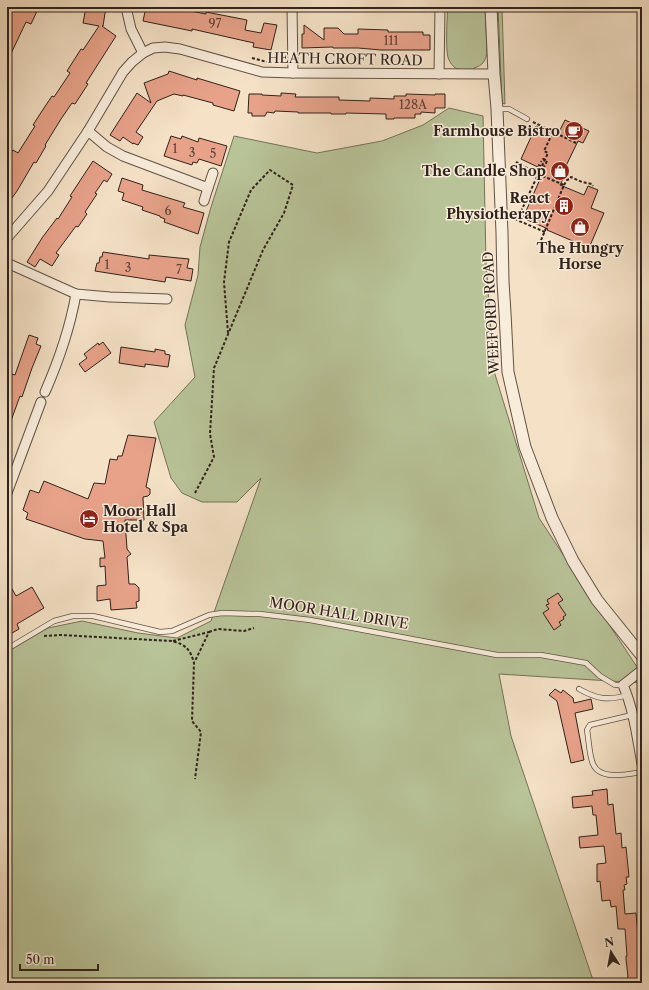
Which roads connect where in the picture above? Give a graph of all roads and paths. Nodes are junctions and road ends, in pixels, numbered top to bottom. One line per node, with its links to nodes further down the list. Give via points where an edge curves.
1 (126, 7): 5 (street, via 131,29)
2 (292, 7): 6 (street)
3 (440, 7): 7 (street)
4 (491, 7): 8 (street, WEEFORD ROAD)
5 (142, 53): 6 (street, HEATH CROFT ROAD, via 153,48 165,47 262,72); 11 (street, HEATH CROFT ROAD, via 123,72)
6 (293, 73): 7 (street, HEATH CROFT ROAD)
7 (439, 74): 8 (street, HEATH CROFT ROAD)
8 (494, 74): 9 (street, WEEFORD ROAD)
9 (497, 109): 10 (lane, via 509,109); 39 (street, WEEFORD ROAD, via 508,372 525,447 552,518 573,561 596,600)
10 (527, 119): 12 (path)
11 (88, 131): 21 (street, via 123,156); 24 (street, HEATH CROFT ROAD, via 48,191)
12 (553, 132): 13 (path); 15 (path, via 544,151 548,153)
13 (576, 143)
14 (516, 162): 18 (path)
15 (543, 163): 16 (path, via 543,159 547,161 544,167); 18 (path)
16 (538, 165)
17 (213, 172): 21 (street)
18 (538, 174): 19 (path); 23 (path, via 517,220)
19 (564, 185): 20 (path, via 571,177); 23 (path)
20 (593, 186)
21 (208, 188): 22 (street)
22 (204, 201)
23 (545, 232): 25 (path)
24 (7, 238)
25 (539, 246)
26 (7, 263): 27 (street)
27 (76, 294): 28 (street); 30 (street, via 65,339)
28 (166, 299)
29 (228, 333): 29 (path, via 263,250 284,213 293,185 270,170 251,190 229,242 224,282); 33 (path, via 214,368 210,434 214,457)
30 (45, 392)
31 (41, 402): 32 (street)
32 (7, 493)
33 (195, 493)
34 (254, 628): 36 (path, via 244,631)
35 (36, 631): 37 (path, via 46,636); 38 (lane, MOOR HALL DRIVE); 42 (lane, MOOR HALL DRIVE, via 54,621 73,616 93,616 160,632 172,631 222,613 260,614 310,620 497,655 542,656 586,663 615,685)
36 (209, 632): 37 (path); 40 (path)
37 (172, 641): 40 (path, via 188,649)
38 (7, 649)
39 (642, 656)
40 (194, 662): 48 (path, via 192,721 201,732)
41 (642, 670): 42 (street)
42 (624, 684): 44 (street)
43 (579, 689): 44 (lane, via 604,699)
44 (628, 695): 45 (street)
45 (632, 715): 46 (street); 47 (lane, via 590,725 587,730 589,744 594,765 600,772 620,775)
46 (642, 764)
47 (642, 772)
48 (195, 779)

